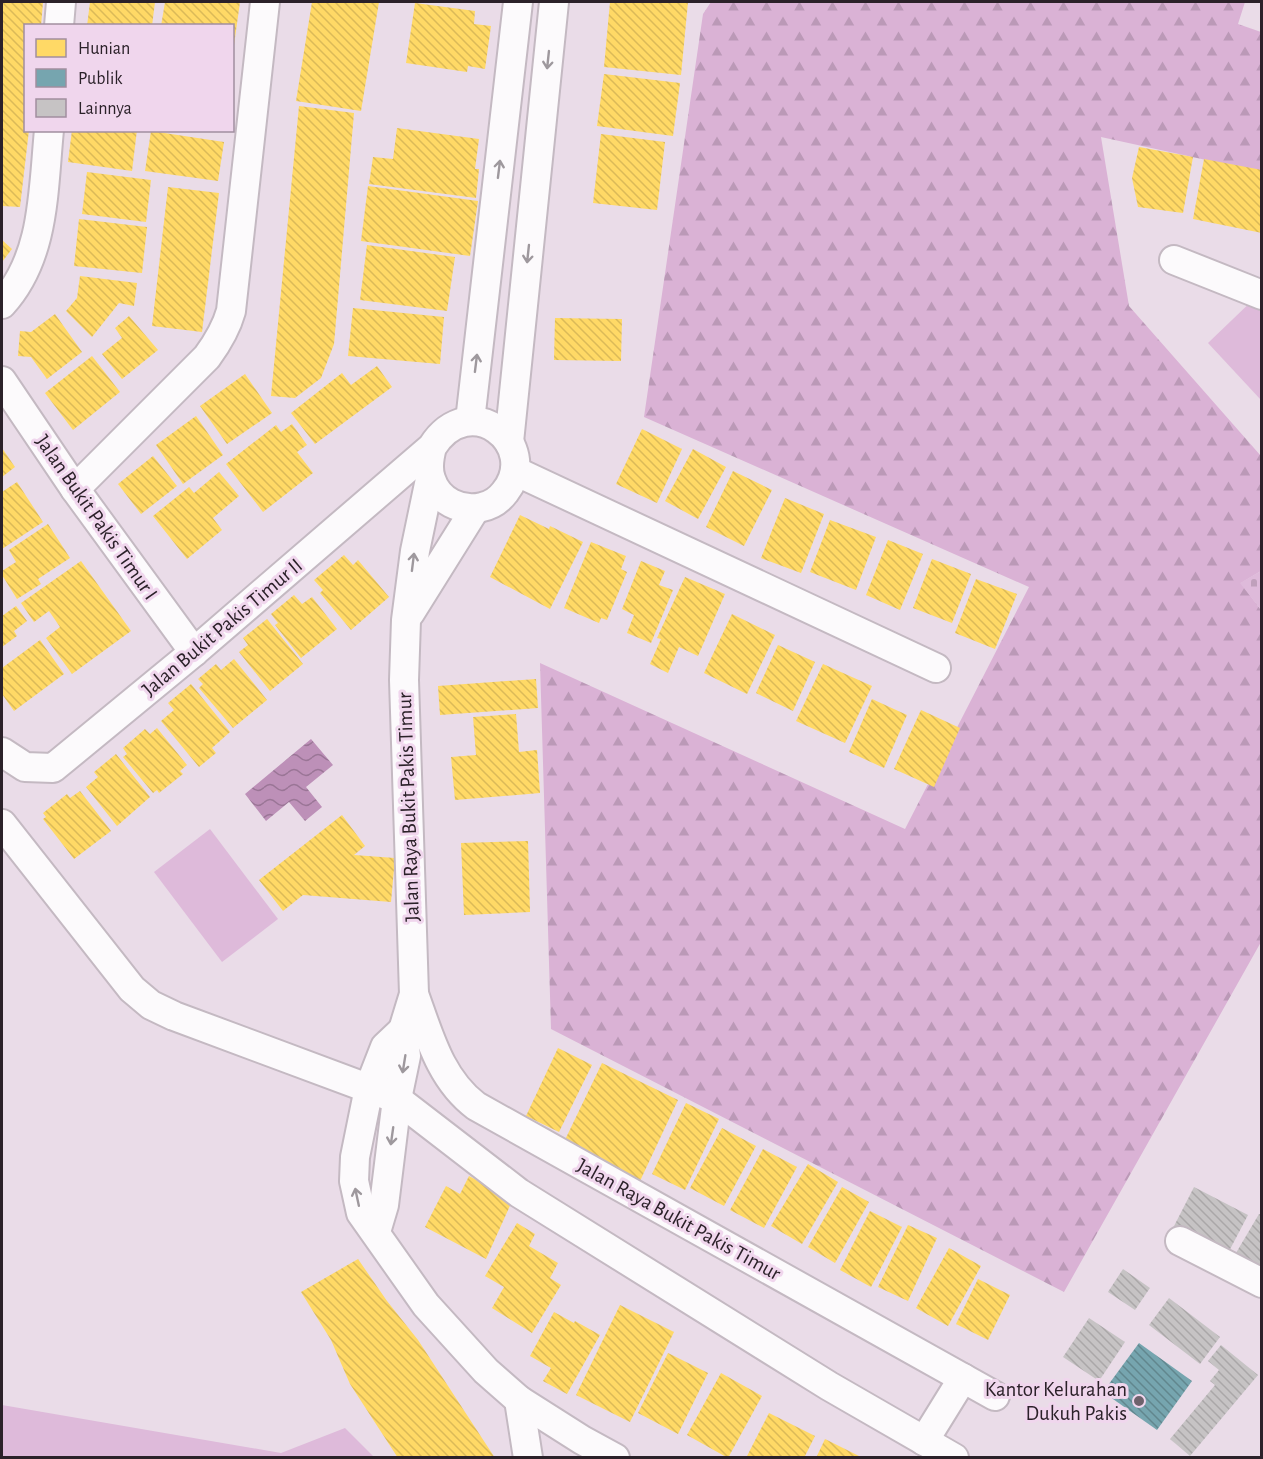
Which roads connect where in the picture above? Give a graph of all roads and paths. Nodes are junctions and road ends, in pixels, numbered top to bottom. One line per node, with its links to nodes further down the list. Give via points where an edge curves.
1 (61, 2): 5 (street)
2 (265, 2): 16 (street, via 227,324 207,357)
3 (518, 2): 11 (street, one-way to 3)
4 (554, 2): 12 (street, one-way to 12)
5 (59, 24)
6 (49, 132): 9 (street, via 34,247 21,277)
7 (1174, 260): 8 (street)
8 (1262, 295)
9 (2, 304)
10 (2, 381): 16 (street, Jalan Bukit Pakis Timur I)
11 (470, 421): 12 (street, via 499,430); 13 (street, via 447,429)
12 (509, 442): 14 (street, via 515,456)
13 (432, 447): 15 (street); 19 (street, Jalan Bukit Pakis Timur II)
14 (515, 471): 17 (street, via 511,485 501,497); 20 (street)
15 (430, 479): 17 (street, via 447,501); 18 (street, Jalan Raya Bukit Pakis Timur, one-way to 15)
16 (75, 489): 19 (street, Jalan Bukit Pakis Timur I)
17 (475, 509): 18 (street, Jalan Raya Bukit Pakis Timur)
18 (406, 620): 23 (street, Jalan Raya Bukit Pakis Timur, via 404,680)
19 (194, 652): 21 (street, Jalan Bukit Pakis Timur II, via 53,768 25,767)
20 (936, 668)
21 (2, 752)
22 (2, 824): 25 (street, via 132,989 152,1005)
23 (414, 994): 24 (street, Jalan Raya Bukit Pakis Timur); 30 (street, Jalan Raya Bukit Pakis Timur, via 439,1060 462,1095 476,1106)
24 (403, 1030): 25 (street, Jalan Raya Bukit Pakis Timur, via 385,1047); 26 (street, Jalan Raya Bukit Pakis Timur, one-way to 26, via 406,1056)
25 (369, 1088): 26 (street); 27 (street, Jalan Raya Bukit Pakis Timur, one-way to 25, via 361,1213 354,1181)
26 (397, 1098): 27 (street, Jalan Raya Bukit Pakis Timur, one-way to 27, via 384,1205); 33 (street, via 519,1193)
27 (376, 1232): 32 (street, Jalan Raya Bukit Pakis Timur, via 426,1305 486,1371)
28 (1180, 1242): 29 (street)
29 (1262, 1283)
30 (963, 1378): 31 (street, Jalan Raya Bukit Pakis Timur); 33 (street)
31 (996, 1396)
32 (519, 1400): 34 (street, Jalan Raya Bukit Pakis Timur); 35 (street)
33 (924, 1442): 37 (street)
34 (578, 1449): 36 (street, Jalan Raya Bukit Pakis Timur)
35 (528, 1458)
36 (615, 1458)
37 (954, 1458)

